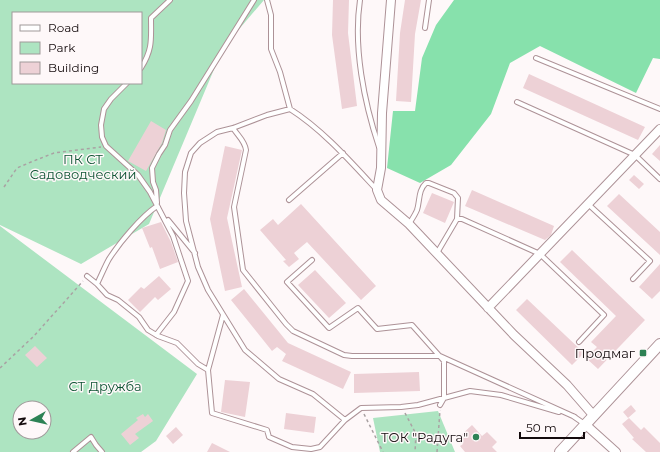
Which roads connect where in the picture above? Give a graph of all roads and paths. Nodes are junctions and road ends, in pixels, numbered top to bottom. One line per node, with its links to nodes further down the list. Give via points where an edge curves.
1 (170, 0): 9 (lane, via 151,18 151,44 148,57)
2 (254, 0): 25 (lane, via 170,130 165,145 158,154 152,168)
3 (266, 0): 12 (lane, via 271,15 271,49)
4 (360, 0): 18 (lane, via 358,47 365,95)
5 (391, 0): 18 (street)
6 (429, 0): 7 (lane)
7 (425, 28)
8 (536, 58): 13 (lane)
9 (142, 66)
10 (126, 84): 16 (lane, via 104,109 101,125)
11 (517, 102): 19 (lane)
12 (290, 109): 14 (lane); 17 (lane, via 303,117)
13 (660, 109)
14 (233, 128): 29 (lane, via 217,132 200,142 191,153 185,172 186,221); 40 (lane, via 246,145 234,207 243,270 286,324 344,355)
15 (660, 129): 19 (street)
16 (106, 146): 21 (path, via 54,153 17,168); 25 (lane, via 138,176)
17 (342, 153): 22 (lane); 23 (lane)
18 (381, 153): 22 (street)
19 (635, 155): 20 (lane); 24 (street)
20 (660, 179)
21 (4, 188)
22 (377, 190): 27 (street, via 381,200)
23 (289, 200)
24 (588, 204): 30 (street); 33 (lane, via 650,261)
25 (157, 206): 29 (lane); 34 (lane, via 109,259); 37 (lane, via 173,236 188,281 174,312)
26 (457, 218): 27 (lane, via 458,198 454,193 426,183 420,192 420,200); 28 (lane); 30 (lane)
27 (410, 224): 28 (street)
28 (437, 253): 35 (street)
29 (196, 254): 36 (lane, via 198,267 208,290)
30 (540, 254): 35 (street); 38 (lane, via 604,315)
31 (312, 260): 40 (lane, via 287,282 329,328 358,308 377,329 412,325)
32 (87, 276): 34 (lane); 41 (path, via 34,336)
33 (633, 279)
34 (97, 284): 37 (lane, via 107,295 118,300 139,317 148,330)
35 (488, 308): 47 (street, via 567,385)
36 (223, 315): 42 (lane); 49 (lane, via 245,350 279,378 313,394)
37 (156, 335): 42 (lane, via 177,343 198,364)
38 (579, 342)
39 (660, 344): 47 (street)
40 (440, 356): 43 (lane, via 444,361); 48 (lane)
41 (0, 368)
42 (208, 370): 49 (lane, via 212,413 267,430 269,436 292,447 320,447)
43 (444, 398): 44 (lane); 45 (lane); 48 (lane, via 470,390 501,395)
44 (440, 405): 55 (path)
45 (401, 407): 46 (lane); 54 (path, via 416,434)
46 (361, 408): 49 (lane); 53 (path)
47 (594, 416): 50 (street)
48 (575, 417): 50 (lane)
49 (345, 420)
50 (586, 425): 56 (street); 57 (street)
51 (73, 452): 52 (lane, via 91,437)
52 (102, 452)
53 (383, 452)
54 (415, 452)
55 (437, 452)
56 (560, 452)
57 (616, 452)

